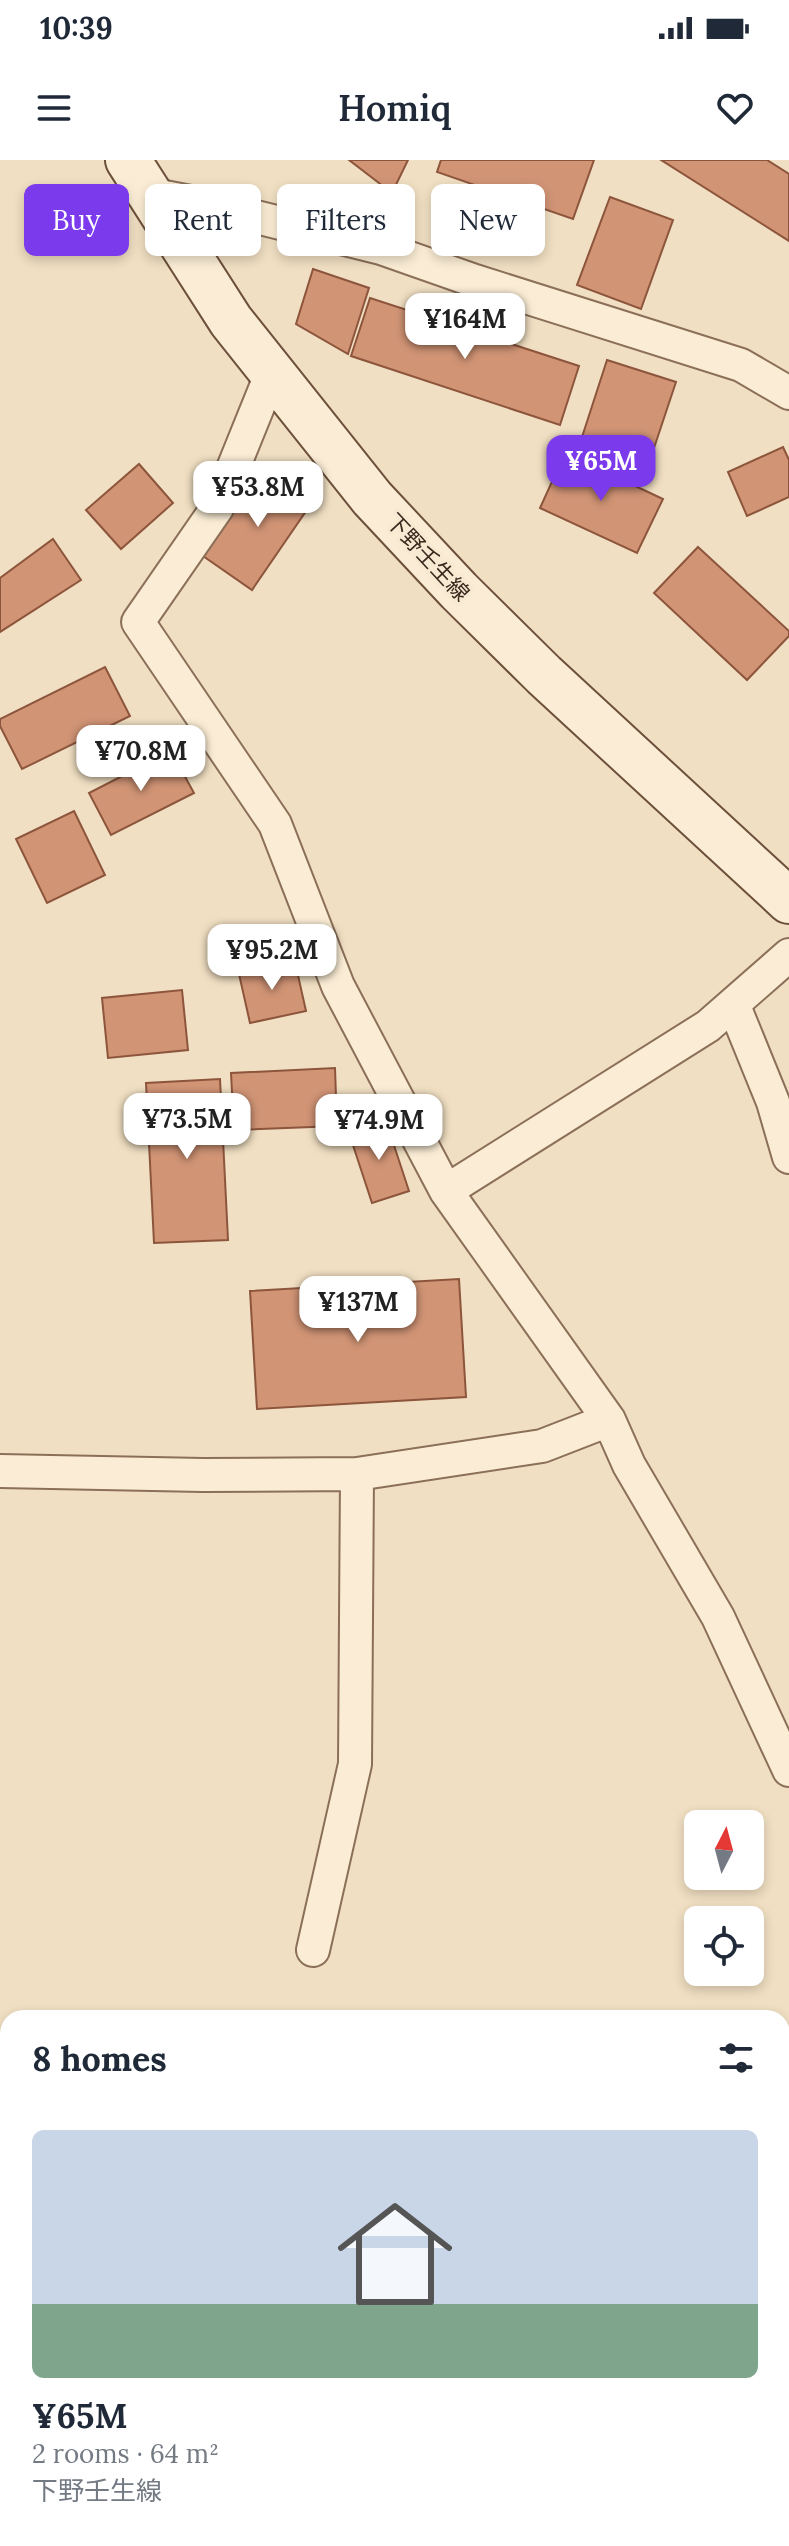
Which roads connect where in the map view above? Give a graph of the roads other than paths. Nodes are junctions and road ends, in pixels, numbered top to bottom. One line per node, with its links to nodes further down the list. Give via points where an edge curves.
1 (138, 177): 2 (main road, 下野壬生線, via 231,321); 3 (street, via 216,207 381,248 741,365)
2 (272, 372): 4 (main road, 下野壬生線, via 372,498 459,591); 8 (street, via 217,508 138,622 275,824 338,986)
3 (789, 393)
4 (789, 901)
5 (789, 955): 6 (street)
6 (734, 1006): 7 (street); 8 (street)
7 (789, 1157)
8 (446, 1191): 9 (street)
9 (609, 1420): 11 (street, via 542,1446); 12 (street, via 629,1465 718,1617)
10 (0, 1471): 11 (street)
11 (357, 1474): 13 (street, via 355,1764)
12 (789, 1770)
13 (313, 1950)

